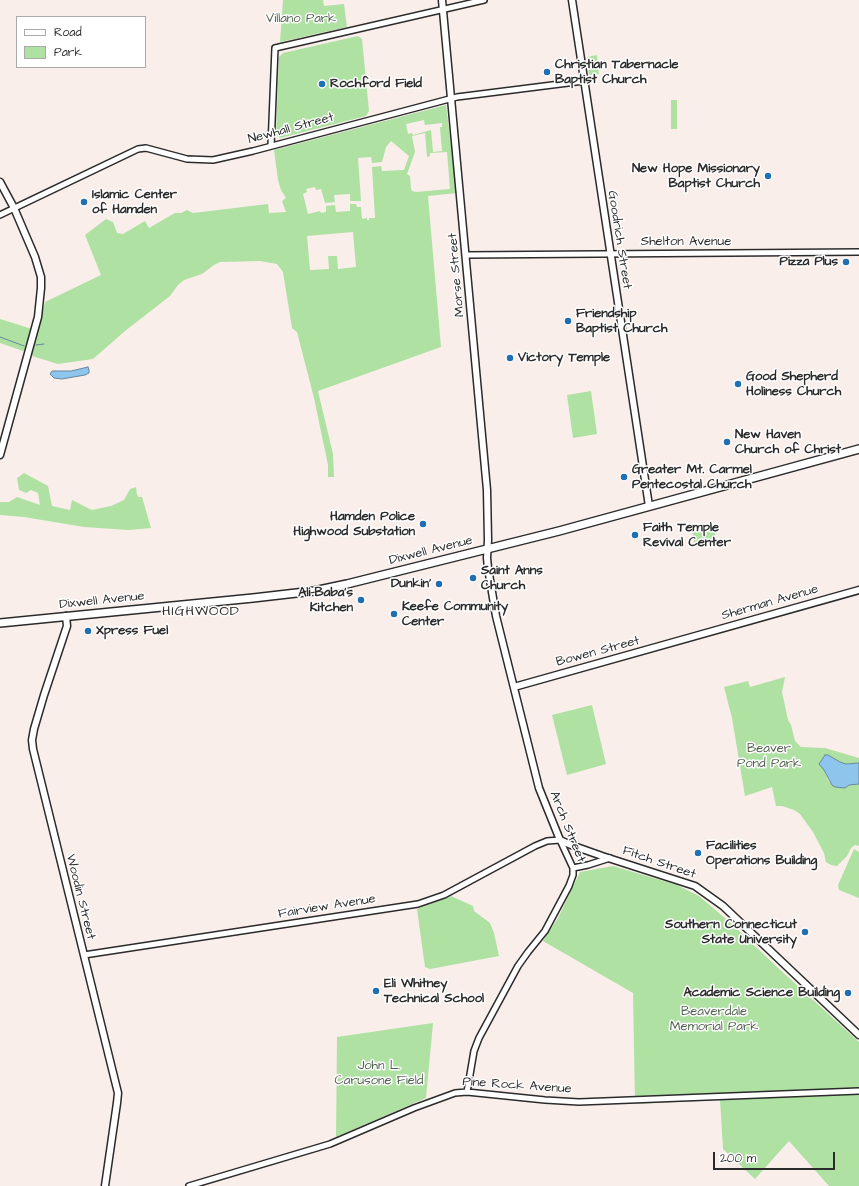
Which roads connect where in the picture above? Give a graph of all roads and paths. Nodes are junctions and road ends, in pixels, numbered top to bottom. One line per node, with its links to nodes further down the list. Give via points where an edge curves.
1 (442, 0): 4 (main road, Morse Street)
2 (484, 0): 4 (street)
3 (572, 0): 5 (main road, Goodrich Street)
4 (443, 10): 6 (main road, Morse Street); 7 (street, via 275,48)
5 (584, 81): 6 (street, Newhall Street); 13 (main road, Goodrich Street)
6 (451, 99): 7 (street, Newhall Street); 12 (main road, Morse Street)
7 (271, 146): 9 (street, Newhall Street, via 204,160 187,159 146,148 138,149)
8 (0, 182): 9 (main road)
9 (14, 208): 10 (street, Newhall Street); 15 (main road, via 39,266 41,299)
10 (0, 216)
11 (859, 252): 13 (street, Shelton Avenue)
12 (466, 254): 13 (street, Shelton Avenue); 17 (main road, Morse Street, via 487,490)
13 (611, 254): 16 (main road, Goodrich Street)
14 (859, 449): 16 (main road, Dixwell Avenue)
15 (0, 455)
16 (649, 506): 17 (main road, Dixwell Avenue)
17 (487, 549): 19 (main road, Dixwell Avenue, via 314,591); 22 (main road, Arch Street, via 492,597)
18 (859, 590): 21 (main road, Sherman Avenue)
19 (66, 616): 20 (main road, Dixwell Avenue); 26 (main road, Woodin Street, via 67,626 34,729 32,749)
20 (0, 623)
21 (688, 638): 22 (main road, Bowen Street)
22 (514, 687): 23 (main road, Arch Street, via 539,788)
23 (560, 840): 24 (main road, Fitch Street); 25 (street, Arch Street); 26 (street, Fairview Avenue, via 547,841 535,846 444,895 418,904)
24 (610, 858): 25 (street, Fitch Street); 27 (main road, Fitch Street, via 695,886 723,906)
25 (573, 868): 29 (street, Arch Street, via 569,886 554,917 518,966 479,1038 474,1051)
26 (84, 955): 30 (main road, Woodin Street, via 118,1093)
27 (859, 1035)
28 (859, 1091): 29 (street, Pine Rock Avenue, via 578,1102)
29 (467, 1092): 31 (street, Pine Rock Avenue, via 454,1093 432,1101 330,1144)
30 (105, 1186)
31 (188, 1186)

